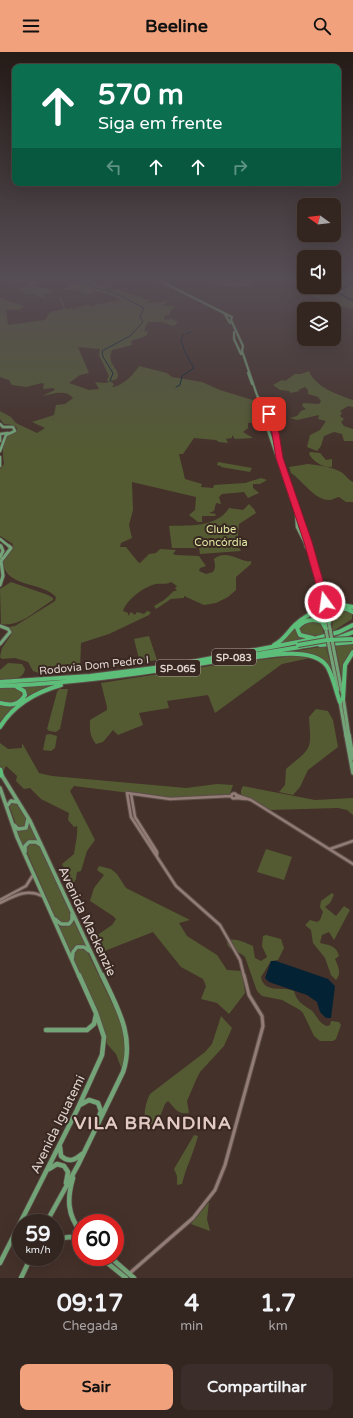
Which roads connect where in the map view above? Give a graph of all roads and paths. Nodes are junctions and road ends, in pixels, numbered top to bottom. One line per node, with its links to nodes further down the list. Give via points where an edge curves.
1 (234, 336): 4 (main road)
2 (238, 336): 3 (main road, via 263,408)
3 (269, 415): 4 (main road); 8 (main road)
4 (264, 416): 9 (main road)
5 (0, 424): 6 (main road)
6 (6, 427): 7 (main road); 10 (main road, via 14,428 15,431)
7 (0, 428)
8 (275, 431): 9 (main road, via 272,434); 13 (main road)
9 (269, 432): 12 (main road)
10 (10, 433): 11 (main road); 15 (main road, via 5,436)
11 (0, 434): 14 (main road)
12 (270, 436): 13 (main road); 18 (main road, via 297,514)
13 (276, 436): 19 (main road, via 279,458)
14 (0, 441)
15 (0, 452)
16 (0, 457): 17 (main road)
17 (0, 466)
18 (297, 527): 19 (main road); 21 (main road)
19 (303, 528): 20 (main road)
20 (305, 533): 21 (main road); 27 (main road)
21 (300, 534): 29 (main road)
22 (0, 539): 23 (main road)
23 (7, 544): 24 (main road); 25 (main road)
24 (1, 547): 25 (main road, via 6,551); 26 (main road)
25 (11, 549): 28 (main road, via 1,561 4,576)
26 (0, 556)
27 (318, 575): 30 (highway, via 329,599); 33 (main road)
28 (0, 585)
29 (320, 589): 36 (main road); 42 (highway, via 316,610 296,625 281,642)
30 (353, 607)
31 (353, 612): 33 (highway, via 344,608 336,609 331,613)
32 (353, 621): 38 (highway)
33 (329, 622): 36 (main road)
34 (353, 625): 38 (highway, Rodovia Dom Pedro I / SP-065)
35 (0, 626): 40 (main road, via 10,632)
36 (327, 630): 38 (highway, via 322,622 313,619 301,624 297,630 300,635 308,638); 48 (main road, bridge)
37 (353, 632): 43 (highway, Rodovia Dom Pedro I / SP-065, via 324,642)
38 (334, 633): 42 (highway, Rodovia Dom Pedro I / SP-065, via 305,641)
39 (353, 640): 43 (highway, SP-083); 44 (highway, SP-083, bridge, via 298,644)
40 (0, 643)
41 (353, 652): 48 (highway, via 345,665)
42 (226, 655): 44 (highway, Rodovia Dom Pedro I / SP-065)
43 (242, 657): 45 (highway, Rodovia Dom Pedro I / SP-065)
44 (170, 666): 47 (highway, Rodovia Dom Pedro I / SP-065, via 78,678)
45 (193, 666): 46 (highway, Rodovia Dom Pedro I / SP-065); 48 (highway, via 296,654 313,656 326,665)
46 (118, 677): 47 (highway, Rodovia Dom Pedro I / SP-065, via 52,684); 50 (highway, via 46,689 14,710)
47 (1, 684): 49 (highway, via 20,688 25,695 17,704 9,706)
48 (341, 700): 51 (main road); 53 (main road)
49 (0, 703)
50 (0, 727)
51 (353, 758)
52 (0, 772): 55 (main road, Avenida Mackenzie)
53 (353, 773)
54 (0, 788): 56 (main road)
55 (19, 803): 56 (main road, via 11,801); 57 (main road, Avenida Mackenzie)
56 (7, 806): 58 (main road)
57 (26, 814): 58 (main road, via 26,828 18,829); 62 (main road, Avenida Mackenzie)
58 (13, 823): 64 (main road)
59 (353, 841): 60 (street)
60 (337, 848): 61 (street); 63 (street)
61 (329, 849): 63 (street); 88 (street, via 251,800 236,796 170,799 129,794 131,816 171,880 220,925 226,935 242,966 249,995 262,1016 263,1026 226,1160 216,1187 209,1199 183,1226)
62 (44, 850): 64 (main road, via 38,843 29,842 25,846); 70 (main road, Avenida Mackenzie)
63 (338, 854): 65 (street)
64 (26, 856): 66 (main road)
65 (353, 864)
66 (33, 872): 67 (main road); 68 (street, via 29,883)
67 (45, 898): 69 (street, via 37,893 26,892); 71 (main road)
68 (0, 900)
69 (0, 903)
70 (71, 909): 71 (main road, via 72,918 69,924 61,924); 72 (main road, Avenida Mackenzie)
71 (54, 918): 73 (main road)
72 (92, 954): 73 (main road, via 84,947 77,947 73,952); 77 (main road, Avenida Mackenzie, via 127,1032 128,1059)
73 (73, 962): 74 (main road)
74 (96, 1013): 75 (main road, via 94,1024 87,1030); 76 (main road, Avenida Iguatemi, via 104,1033 104,1049)
75 (46, 1030)
76 (77, 1110): 77 (main road, via 85,1101 92,1100 98,1104 100,1111); 78 (main road, Avenida Iguatemi)
77 (94, 1132): 79 (main road)
78 (61, 1142): 79 (main road, via 59,1152 65,1160 72,1161); 81 (main road, Avenida Iguatemi)
79 (84, 1152): 80 (main road)
80 (78, 1165): 82 (main road); 83 (main road, via 72,1180 68,1205)
81 (44, 1176): 82 (main road, via 57,1164 64,1166 68,1172 67,1181); 84 (main road, Avenida Iguatemi)
82 (51, 1213)
83 (72, 1222)
84 (0, 1263)
85 (27, 1266): 89 (main road)
86 (113, 1266): 88 (main road)
87 (119, 1266): 88 (main road)
88 (128, 1276): 90 (main road)
89 (21, 1278)
90 (134, 1278)

